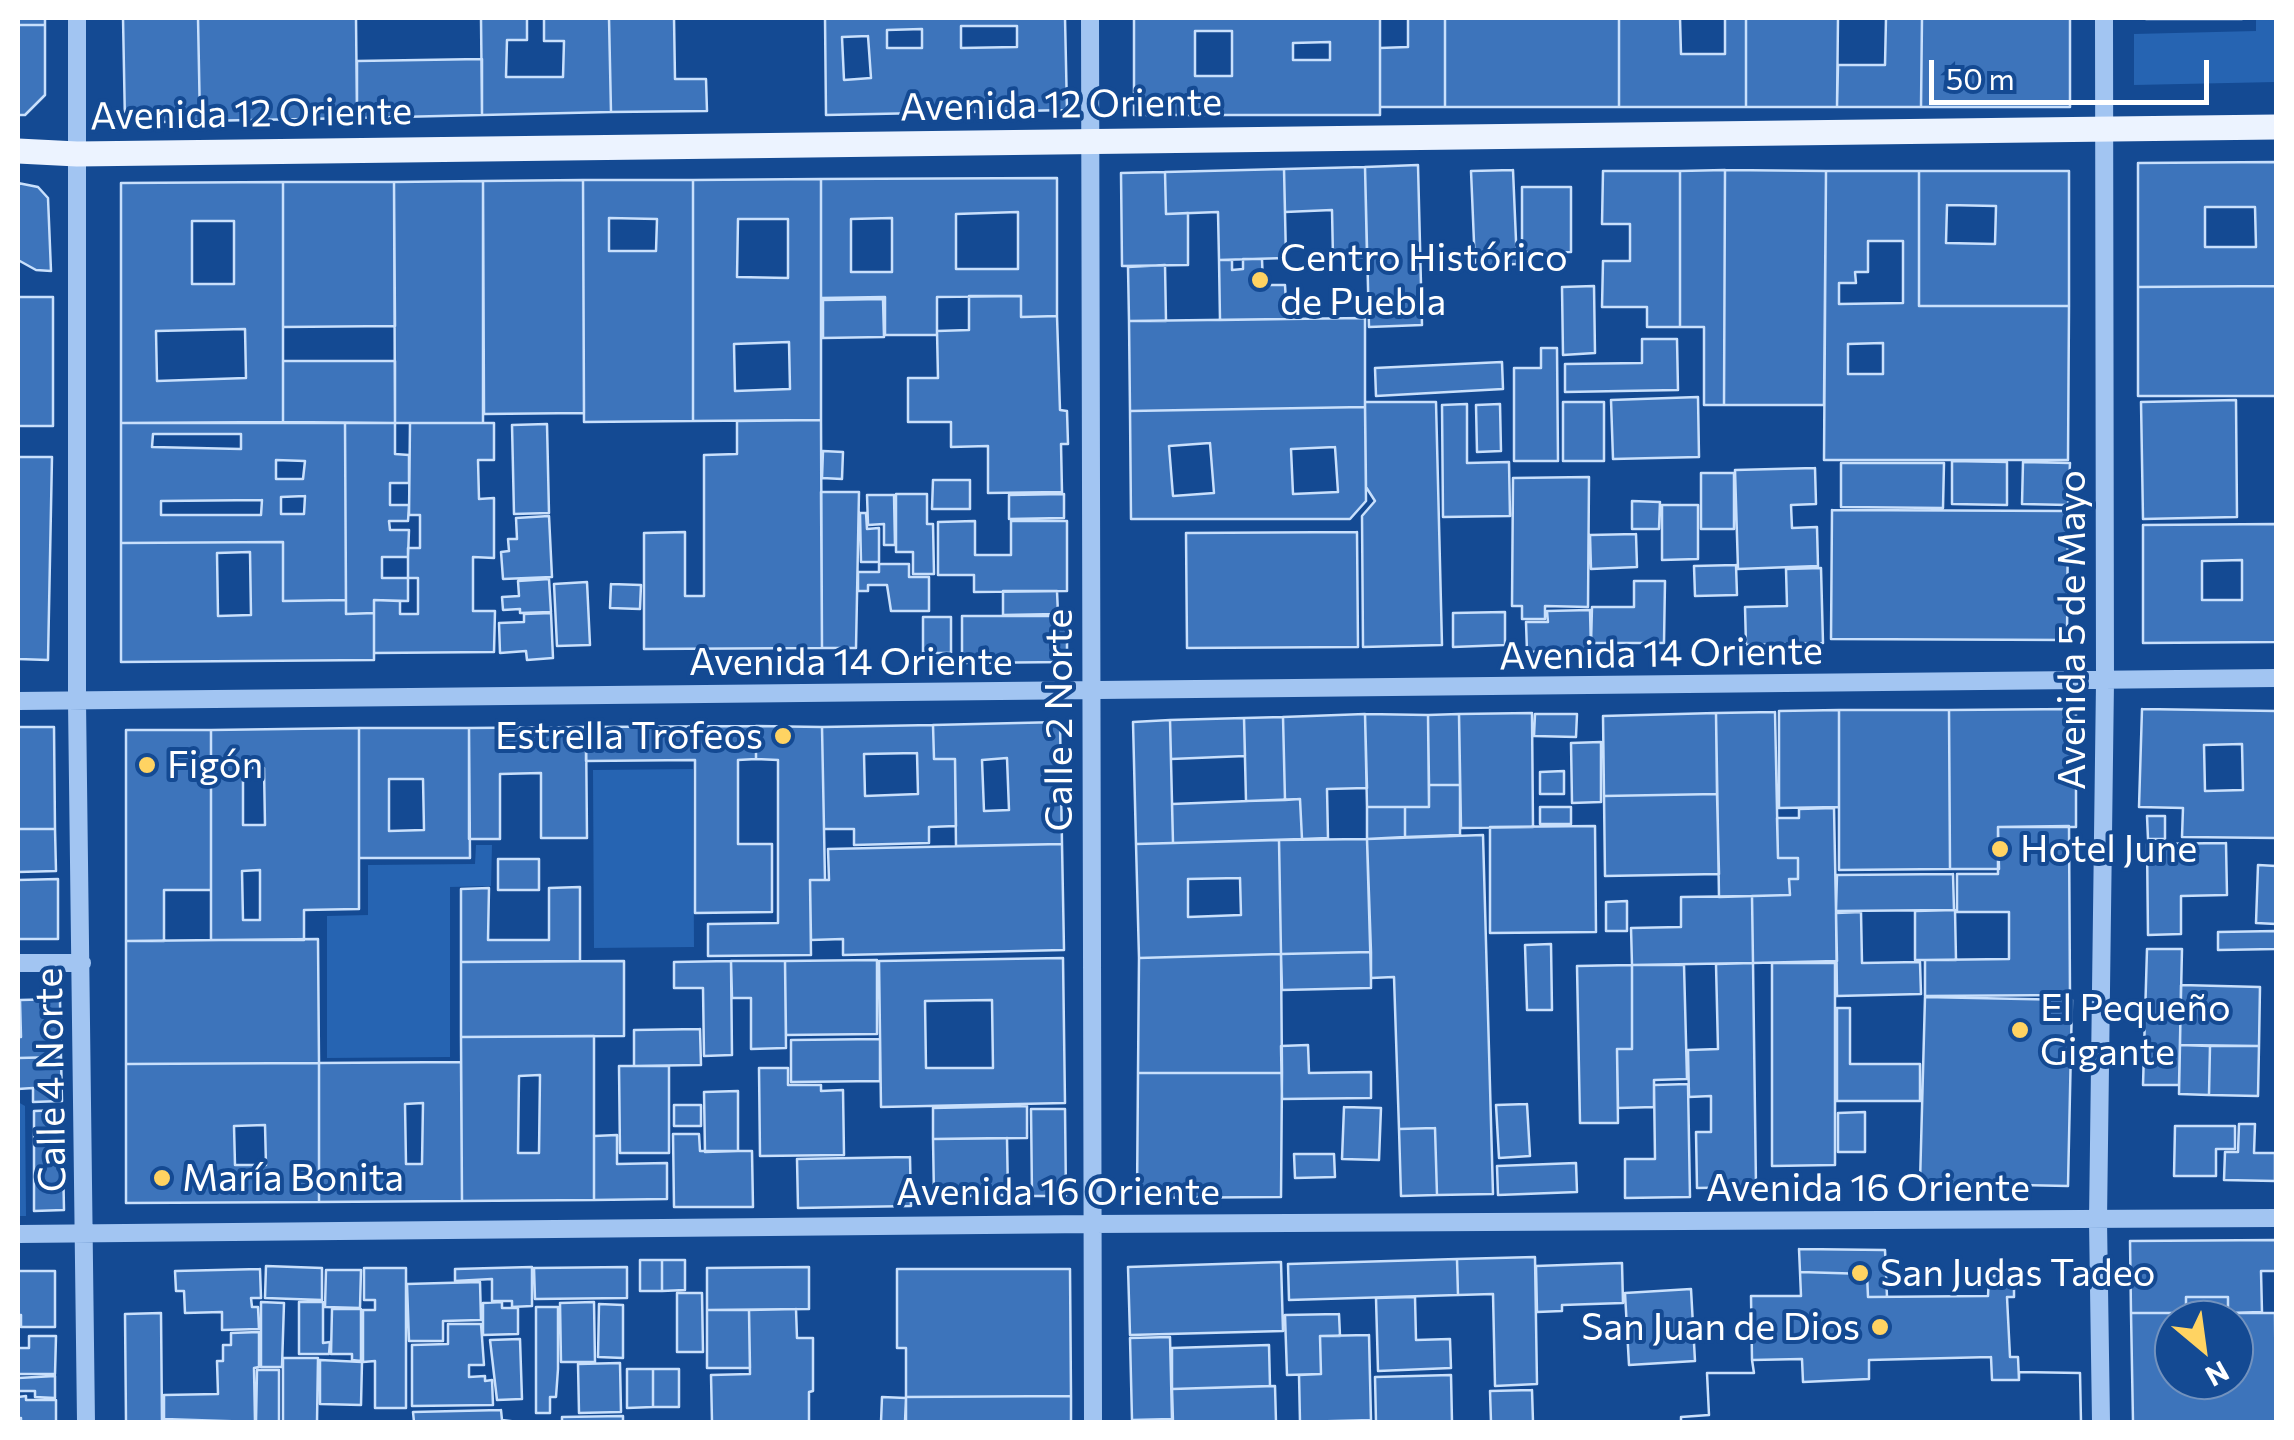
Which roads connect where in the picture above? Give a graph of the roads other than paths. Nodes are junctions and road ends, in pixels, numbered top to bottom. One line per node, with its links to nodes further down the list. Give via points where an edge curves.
1 (77, 18): 8 (street, Calle 4 Norte)
2 (1090, 18): 6 (street, Calle 2 Norte)
3 (2104, 18): 4 (street, Avenida 5 de Mayo)
4 (2105, 127): 5 (main road, Avenida 12 Oriente); 6 (main road, Avenida 12 Oriente); 10 (street, Avenida 5 de Mayo)
5 (2276, 127)
6 (1090, 142): 8 (main road, Avenida 12 Oriente); 11 (street, Calle 2 Norte)
7 (18, 152): 8 (main road, Avenida 12 Oriente)
8 (77, 154): 13 (street, Calle 4 Norte)
9 (2276, 678): 10 (street, Avenida 14 Oriente)
10 (2105, 682): 11 (street, Avenida 14 Oriente); 17 (street, Avenida 5 de Mayo)
11 (1091, 693): 13 (street, Avenida 14 Oriente); 18 (street, Calle 2 Norte)
12 (18, 702): 13 (street, Avenida 14 Oriente)
13 (77, 702): 14 (street, Calle 4 Norte)
14 (82, 963): 15 (street); 20 (street, Calle 4 Norte)
15 (18, 964)
16 (2276, 1218): 17 (street, Avenida 16 Oriente)
17 (2098, 1220): 18 (street, Avenida 16 Oriente); 23 (street, Avenida 5 de Mayo)
18 (1092, 1224): 20 (street, Avenida 16 Oriente); 22 (street, Calle 2 Norte)
19 (18, 1234): 20 (street, Avenida 16 Oriente)
20 (86, 1234): 21 (street, Calle 4 Norte)
21 (86, 1422)
22 (1092, 1422)
23 (2101, 1422)

